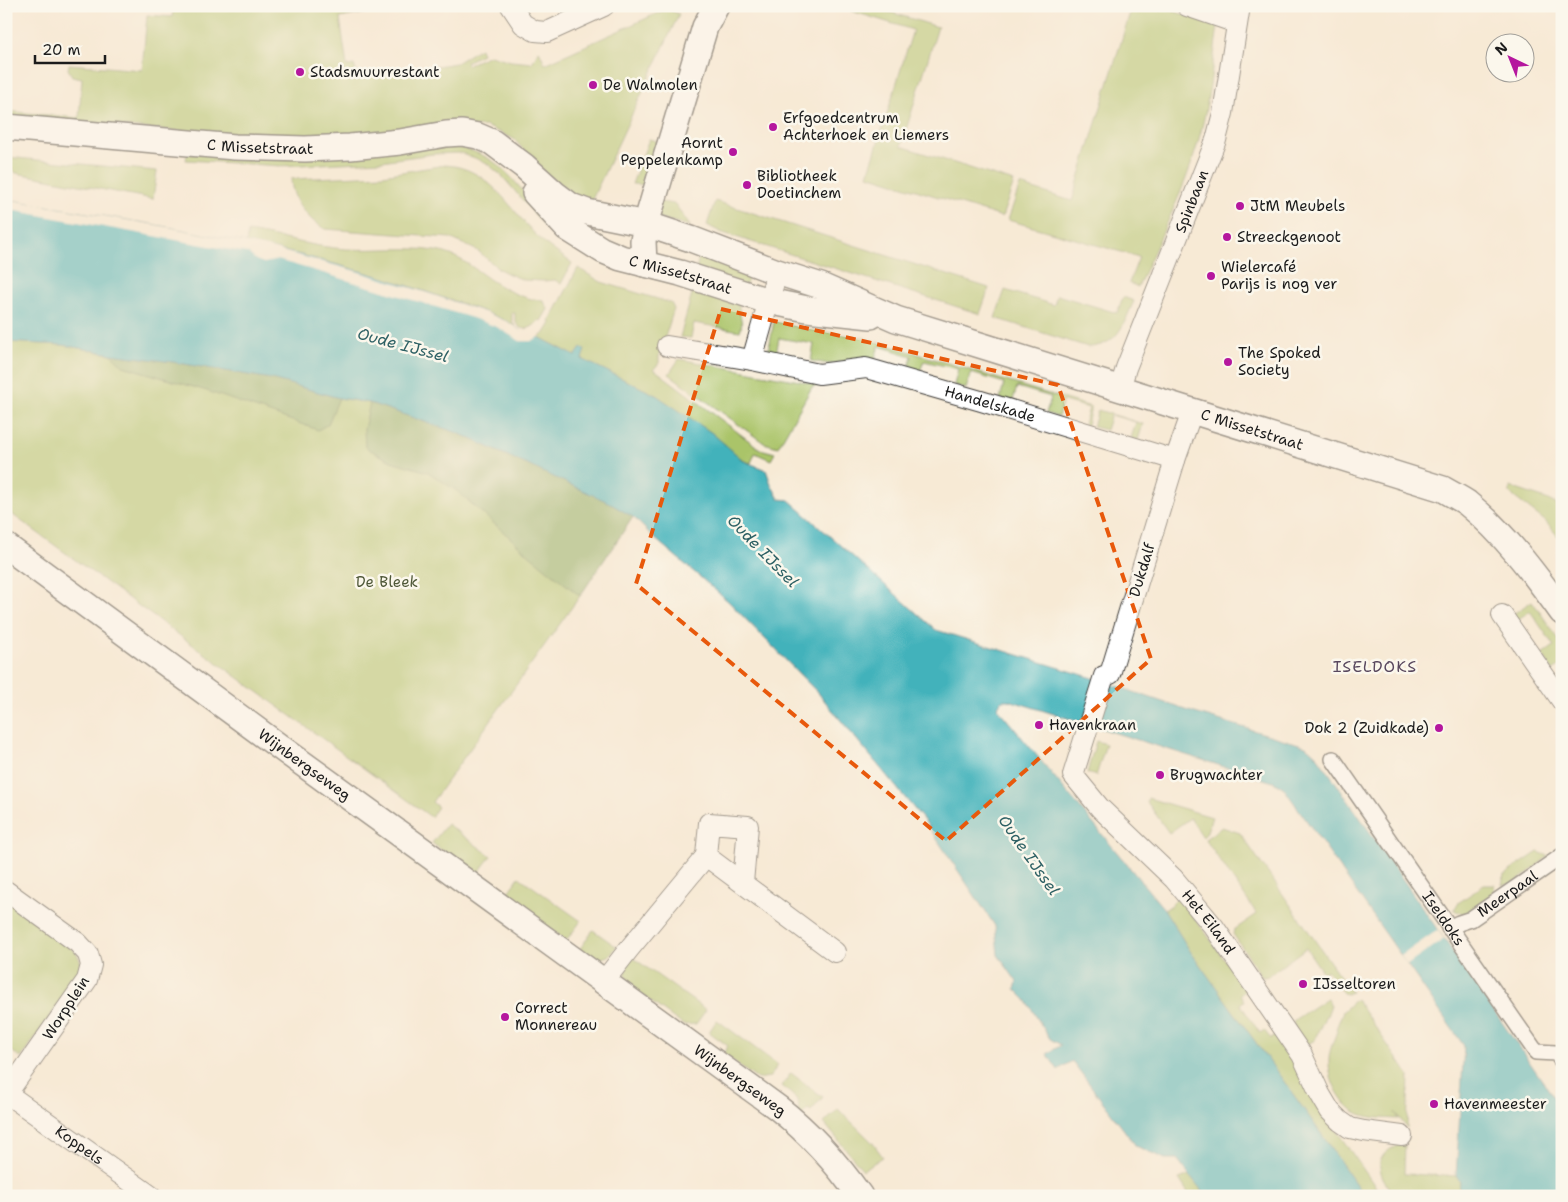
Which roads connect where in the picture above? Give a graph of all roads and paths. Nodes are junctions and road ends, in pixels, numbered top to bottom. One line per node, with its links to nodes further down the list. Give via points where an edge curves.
1 (511, 6): 2 (street, via 523,24 547,32)
2 (604, 6)
3 (716, 6): 8 (street, via 705,28)
4 (1187, 6): 5 (street)
5 (1239, 15): 15 (street, Spinbaan, via 1216,140)
6 (6, 127): 7 (street, C Missetstraat, via 235,147 304,149 400,142 462,133 492,142)
7 (507, 154): 8 (street, C Missetstraat, via 571,206); 9 (street, C Missetstraat, via 537,196 568,228 602,250)
8 (646, 224): 9 (street); 10 (street, C Missetstraat)
9 (644, 264): 11 (street, C Missetstraat)
10 (777, 272): 11 (street); 12 (street, C Missetstraat, via 821,286)
11 (768, 301): 12 (street, C Missetstraat); 14 (street)
12 (896, 319): 15 (street, C Missetstraat)
13 (667, 346): 14 (street, Handelskade)
14 (752, 360): 17 (street, Handelskade, via 819,374 866,368)
15 (1120, 389): 16 (street, C Missetstraat)
16 (1192, 412): 17 (street); 19 (street, C Missetstraat, via 1443,489 1465,502 1491,525 1524,561)
17 (1175, 460): 21 (street, Dukdalf, via 1110,674)
18 (6, 546): 30 (street, Wijnbergseweg)
19 (1562, 612)
20 (1502, 615): 22 (street)
21 (1104, 676): 33 (street, Het Eiland, via 1073,775 1100,808 1174,879 1214,927 1302,1056 1330,1111 1350,1128)
22 (1562, 701)
23 (1332, 759): 28 (street, Iseldoks)
24 (706, 856): 26 (street); 26 (street, via 709,823 748,826); 30 (street)
25 (1562, 856): 28 (street, Meerpaal, via 1471,919)
26 (743, 883): 29 (street)
27 (6, 891): 32 (street, Worpplein, via 78,943 88,954 91,966 87,980)
28 (1449, 928): 31 (street, Iseldoks, via 1536,1052 1556,1053)
29 (835, 952)
30 (604, 981): 35 (street, Wijnbergseweg, via 801,1126)
31 (1562, 1062)
32 (6, 1094): 34 (street, Koppels)
33 (1402, 1136)
34 (152, 1196)
35 (860, 1196)

